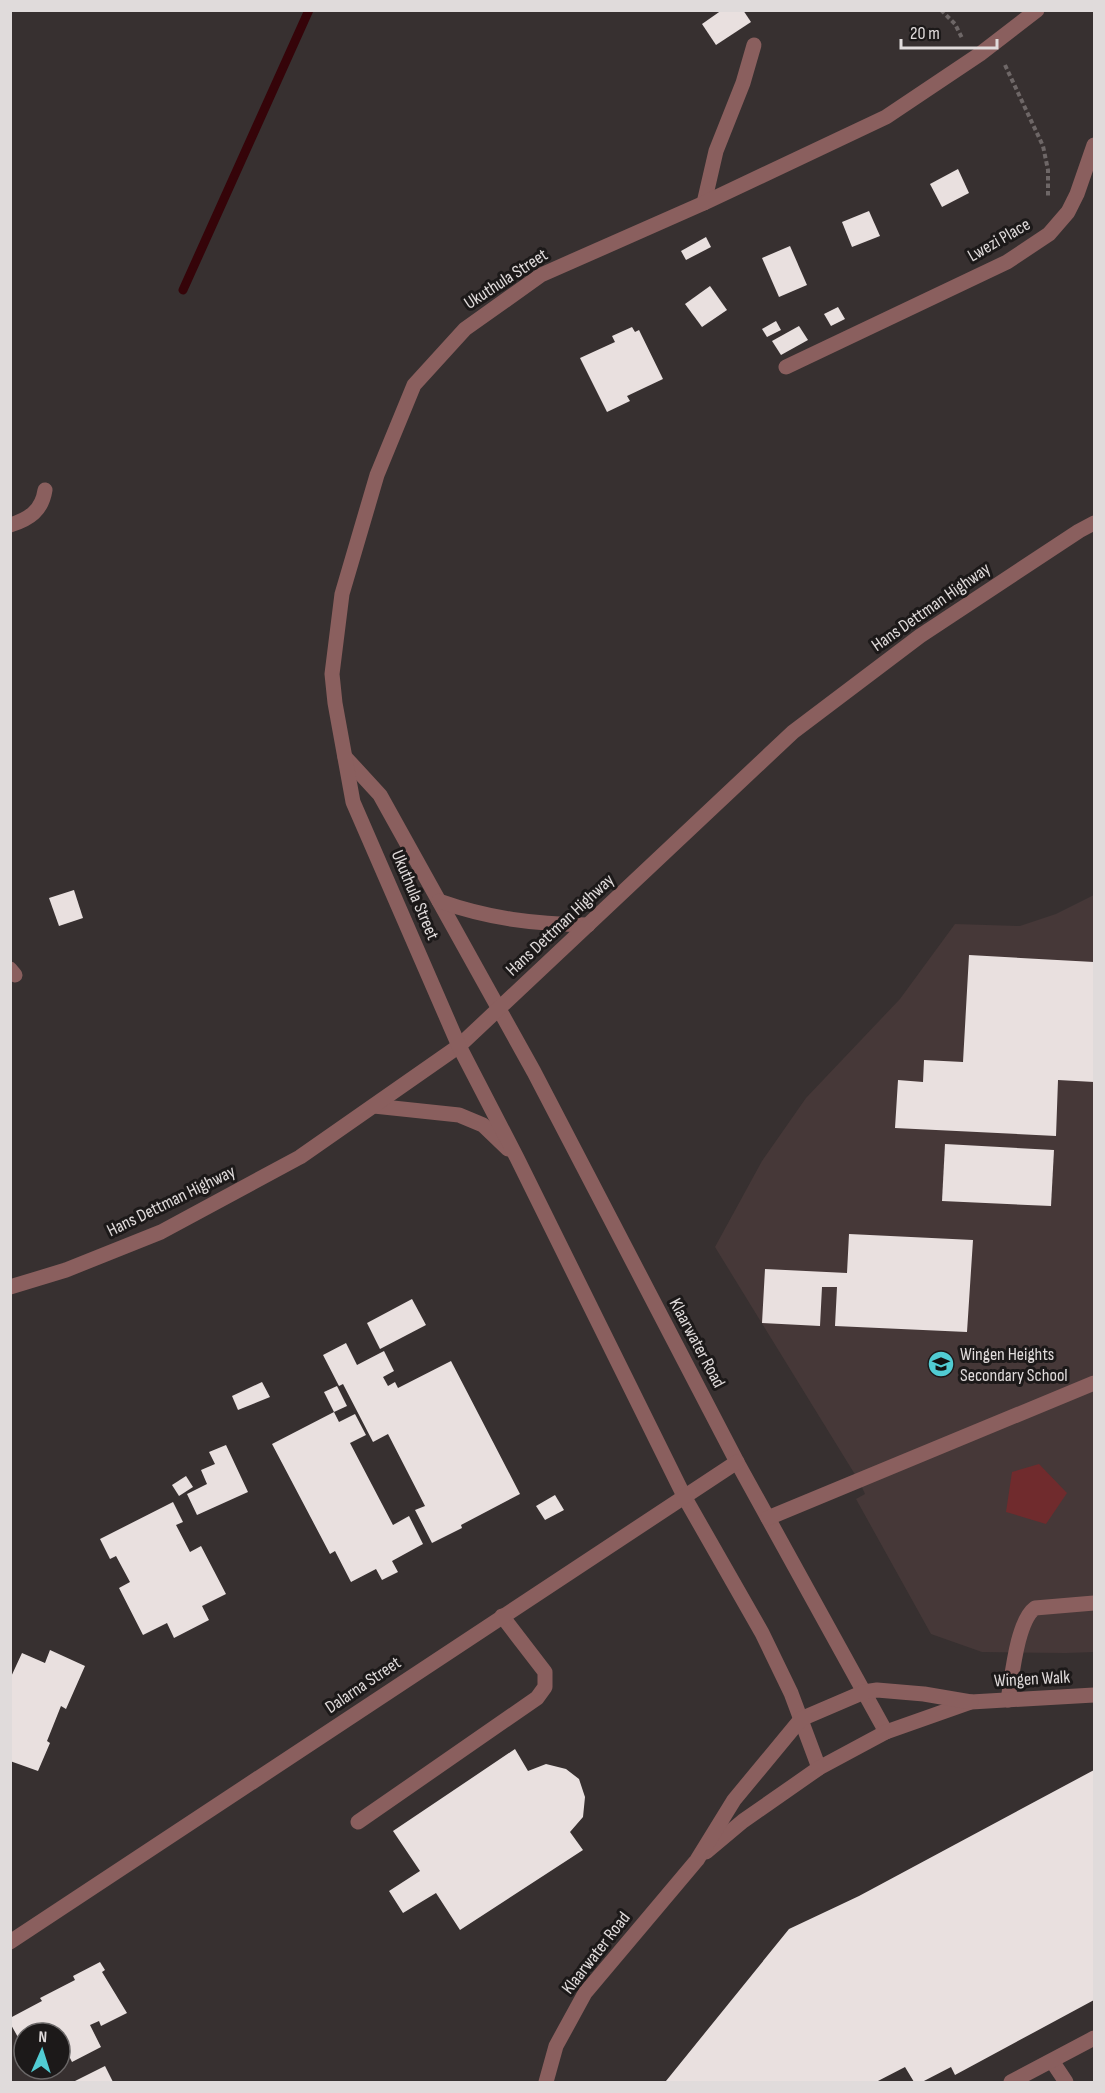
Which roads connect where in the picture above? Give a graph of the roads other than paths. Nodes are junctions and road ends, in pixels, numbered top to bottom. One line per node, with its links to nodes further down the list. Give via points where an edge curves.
1 (1037, 10): 4 (street, Ukuthula Street, via 971,61 886,117)
2 (754, 45): 4 (street, via 716,151)
3 (1095, 144): 5 (street, Lwezi Place, via 1068,212 1049,234 1007,262)
4 (704, 203): 9 (street, Ukuthula Street, via 541,275 465,329 414,385 377,475 342,594 332,674)
5 (786, 367)
6 (45, 490): 8 (street, via 40,507 31,516)
7 (1095, 523): 11 (street, Hans Dettman Highway, via 920,636 793,732)
8 (10, 525)
9 (345, 757): 10 (street, Ukuthula Street, via 381,795); 13 (street, Ukuthula Street, via 354,802)
10 (439, 901): 11 (street, via 469,912 523,922); 12 (street, Ukuthula Street)
11 (588, 925): 12 (street, Hans Dettman Highway)
12 (499, 1009): 13 (street, Hans Dettman Highway); 18 (street, Klaarwater Road)
13 (459, 1046): 14 (street, Hans Dettman Highway); 15 (street)
14 (374, 1106): 15 (street, via 441,1112 474,1120); 16 (street, Hans Dettman Highway, via 300,1157 161,1232 66,1270)
15 (517, 1158): 19 (street)
16 (10, 1287)
17 (1095, 1383): 20 (street)
18 (737, 1462): 19 (street, Dalarna Street); 20 (street, Klaarwater Road)
19 (685, 1498): 22 (street, Dalarna Street); 27 (street, via 762,1632)
20 (768, 1518): 23 (street, Klaarwater Road)
21 (1095, 1603): 25 (street, via 1031,1611 1017,1651)
22 (502, 1616): 30 (street, via 545,1672 545,1687 537,1698); 32 (street, Dalarna Street)
23 (864, 1692): 26 (street, Wingen Walk, via 924,1694); 27 (street, Klaarwater Road); 28 (street, Klaarwater Road)
24 (1095, 1695): 25 (street, Wingen Walk)
25 (1008, 1700): 26 (street, Wingen Walk)
26 (971, 1702): 28 (street, Wingen Walk)
27 (801, 1719): 29 (street); 31 (street, Klaarwater Road, via 734,1800)
28 (886, 1732): 29 (street, Klaarwater Road)
29 (819, 1768): 31 (street, Klaarwater Road)
30 (358, 1822)
31 (697, 1860): 35 (street, Klaarwater Road, via 585,1993 556,2046)
32 (10, 1942)
33 (1095, 2038): 34 (street)
34 (1052, 2061): 36 (street); 37 (street)
35 (546, 2082)
36 (1011, 2082)
37 (1066, 2082)

